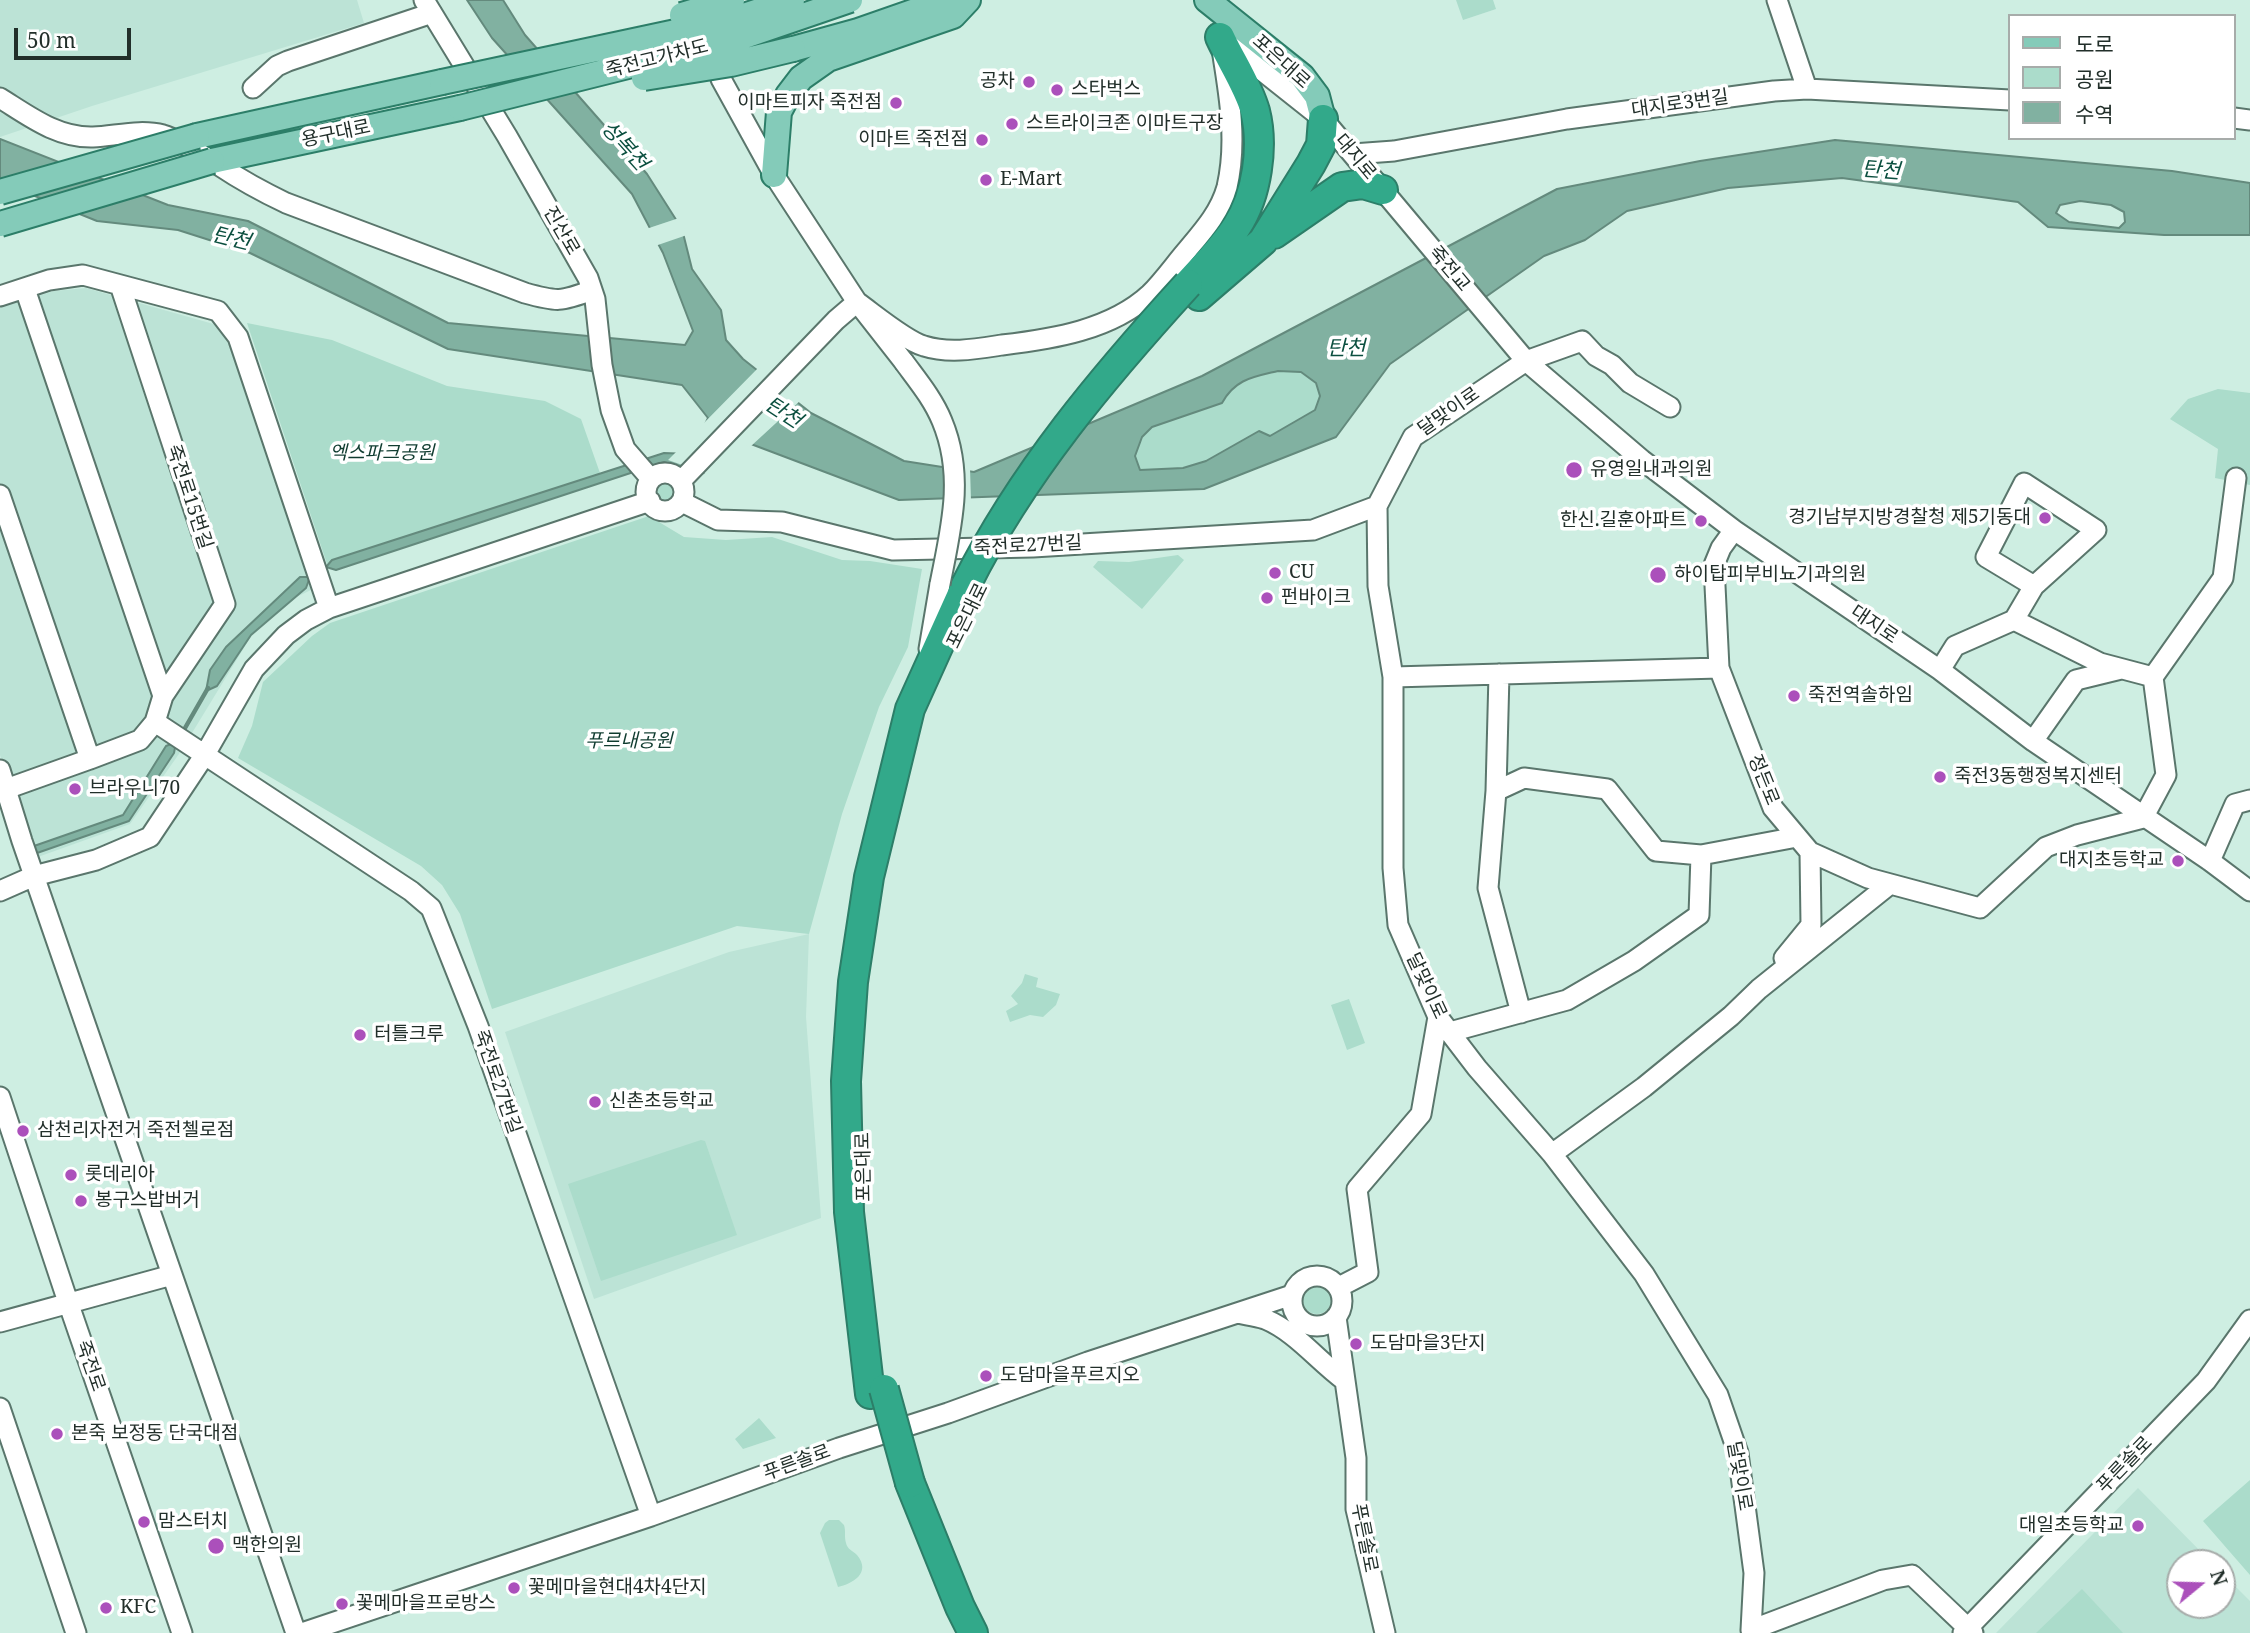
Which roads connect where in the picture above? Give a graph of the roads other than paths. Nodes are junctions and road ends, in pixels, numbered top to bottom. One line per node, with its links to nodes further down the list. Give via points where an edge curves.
1 (732, 0): 12 (main road, bridge)
2 (792, 0): 12 (main road, 죽전고가차도, bridge, via 732,20)
3 (850, 0): 17 (main road, 죽전고가차도, bridge, via 736,39)
4 (947, 0): 17 (main road, bridge, via 858,31 731,64)
5 (968, 0): 20 (main road, via 953,16 828,59 802,78 779,112)
6 (1197, 0): 10 (main road, 포은대로)
7 (1207, 0): 18 (main road, 포은대로, via 1303,76 1317,96)
8 (1777, 0): 14 (street)
9 (428, 7): 13 (street, via 277,66); 25 (street, 진산로)
10 (1220, 37): 18 (street, 대지로); 28 (highway, 포은대로, via 1254,109 1258,153 1253,189 1238,225); 30 (street, via 1233,145 1226,188 1216,214 1148,296 1119,315 1062,336 944,351 921,345)
11 (722, 79): 20 (street)
12 (442, 82): 21 (main road, 용구대로, bridge, via 197,136)
13 (253, 88)
14 (1807, 89): 16 (street, 대지로3번길); 19 (street, 대지로3번길, via 1567,119 1394,151)
15 (0, 98): 25 (street, via 45,127 70,136 163,135 286,203 525,293 565,300)
16 (2008, 100)
17 (460, 108): 23 (main road, 용구대로, bridge, via 212,161)
18 (1323, 119): 19 (street, 대지로); 24 (highway, 포은대로, via 1321,145)
19 (1353, 154): 22 (street, 대지로)
20 (774, 175): 30 (street)
21 (0, 192)
22 (1385, 192): 24 (highway, via 1363,184 1342,187); 31 (street, 죽전교)
23 (0, 224)
24 (1263, 241): 28 (highway, 포은대로)
25 (590, 284): 34 (street, 진산로, via 611,410 625,449)
26 (120, 285): 27 (street, via 83,275); 44 (street, via 218,311 238,337); 52 (street, 죽전로15번길, via 225,604)
27 (25, 289): 29 (street); 52 (street)
28 (1194, 290): 42 (highway, 포은대로, via 1076,440 1023,516)
29 (0, 296)
30 (857, 302): 35 (street); 42 (street, bridge, via 941,419 953,453 953,517)
31 (1510, 343): 32 (street, 대지로)
32 (1526, 361): 33 (street, 달맞이로, via 1582,341 1630,383); 40 (street, 달맞이로, via 1413,437); 41 (street, 대지로, via 1642,460)
33 (1671, 407)
34 (646, 474): 35 (street); 38 (street, via 645,492)
35 (687, 475): 39 (street)
36 (2236, 478): 51 (street, via 2223,578)
37 (0, 495): 56 (street)
38 (650, 501): 39 (street, via 654,508 666,512); 44 (street)
39 (682, 502): 40 (street, 죽전로27번길, via 718,520 782,522 893,550 1032,547 1313,530)
40 (1377, 506): 50 (street, 달맞이로, via 1378,586)
41 (1734, 530): 46 (street, 정든로, via 1714,565); 48 (street, 대지로)
42 (962, 586): 83 (highway, 포은대로, via 884,877 868,982 862,1081); 83 (highway, 포은대로, via 910,709 869,877 853,982 846,1081 849,1212)
43 (2034, 586): 43 (street, via 1986,557 2024,482 2096,530); 45 (street)
44 (329, 608): 55 (street, via 286,635 254,669)
45 (2014, 620): 47 (street, via 2100,663); 48 (street, via 1955,646)
46 (1719, 668): 49 (street); 62 (street, 정든로, via 1773,808)
47 (2122, 669): 51 (street); 54 (street, via 2076,680)
48 (1940, 670): 54 (street, 대지로)
49 (1499, 674): 50 (street); 59 (street)
50 (1392, 677): 71 (street, 달맞이로, via 1393,869 1398,925)
51 (2153, 677): 61 (street, via 2166,775)
52 (163, 696): 53 (street, 죽전로15번길)
53 (158, 724): 55 (street); 56 (street, via 140,740)
54 (2033, 741): 61 (street, 대지로)
55 (204, 755): 65 (street, via 150,837 96,860); 86 (street, 죽전로27번길, via 431,908 478,1026)
56 (90, 759): 58 (street)
57 (0, 770): 58 (street)
58 (6, 789): 65 (street)
59 (1496, 791): 63 (street, via 1524,778 1607,789 1656,851); 70 (street, via 1488,888)
60 (2250, 800): 64 (street, via 2235,804)
61 (2143, 818): 64 (street, 대지로); 66 (street, 정든로, via 2046,847 1980,908)
62 (1803, 844): 63 (street); 66 (street, 정든로, via 1868,878); 69 (street, via 1811,925)
63 (1701, 855): 70 (street, via 1699,915 1567,1000)
64 (2210, 861): 67 (street, 대지로)
65 (34, 876): 68 (street); 74 (street)
66 (1890, 884): 69 (street)
67 (2248, 885)
68 (0, 891)
69 (1759, 989): 73 (street, via 1644,1087)
70 (1521, 1013): 71 (street)
71 (1444, 1025): 73 (street, 달맞이로); 75 (street, via 1421,1114 1357,1189 1368,1272)
72 (0, 1097): 77 (street, 죽전로)
73 (1552, 1154): 87 (street, 달맞이로, via 1644,1274 1718,1395 1738,1453 1754,1573)
74 (172, 1275): 77 (street); 91 (street)
75 (1339, 1287): 76 (street, via 1333,1280 1313,1275 1296,1285); 79 (street, via 1342,1308)
76 (1292, 1295): 78 (street, 푸른솔로); 79 (street, via 1294,1312 1310,1326 1328,1324)
77 (68, 1302): 81 (street); 90 (street, 죽전로)
78 (1237, 1313): 82 (street, via 1264,1319 1300,1340); 86 (street, 푸른솔로)
79 (1336, 1317): 82 (street, 푸른솔로)
80 (2250, 1320): 88 (street, 푸른솔로, via 2206,1381)
81 (0, 1322)
82 (1344, 1380): 95 (street, 푸른솔로, via 1356,1458 1356,1509)
83 (877, 1391): 85 (highway, bridge)
84 (0, 1408): 89 (street)
85 (904, 1485): 93 (highway); 94 (highway)
86 (651, 1516): 92 (street, 푸른솔로)
87 (1752, 1631): 88 (street, 달맞이로, via 1883,1580 1912,1575)
88 (1968, 1632)
89 (76, 1633)
90 (182, 1633)
91 (296, 1633)
92 (302, 1633)
93 (954, 1633)
94 (973, 1633)
95 (1385, 1633)

